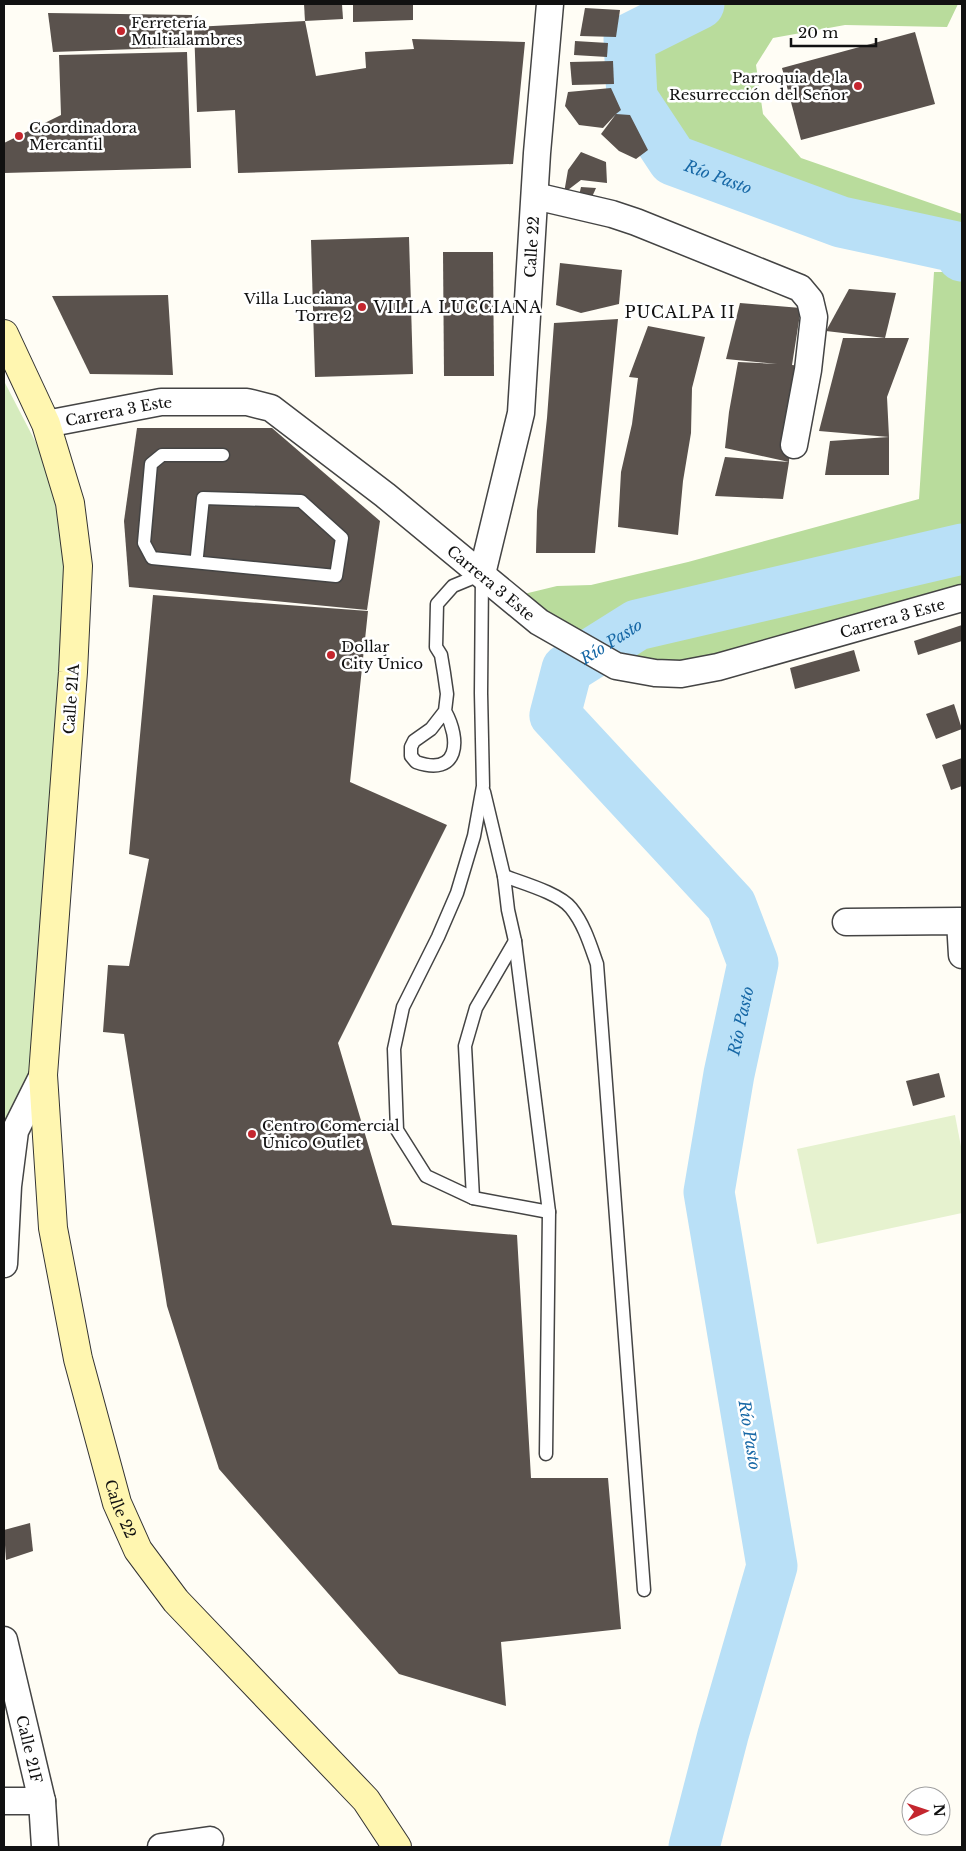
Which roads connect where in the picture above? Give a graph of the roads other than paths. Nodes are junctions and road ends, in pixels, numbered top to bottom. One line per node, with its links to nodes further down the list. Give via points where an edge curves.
1 (550, 4): 2 (street, Calle 22)
2 (534, 196): 5 (street, via 636,222 806,293 814,318); 8 (street, Calle 22, via 521,413)
3 (4, 334): 4 (main road, Calle 21A)
4 (46, 424): 8 (street, Carrera 3 Este, via 161,402 247,402 271,408); 17 (main road, Calle 21A, via 70,503 78,566 74,672)
5 (794, 445)
6 (222, 455): 7 (lane, via 162,455 151,464 144,543 152,558 336,576 342,538 301,501 203,498)
7 (197, 556)
8 (482, 574): 9 (street, Carrera 3 Este, via 539,622 616,666 664,674 708,669); 10 (lane, via 453,586 438,604 436,647 441,655 445,680); 11 (lane)
9 (962, 598)
10 (445, 710)
11 (483, 786): 12 (lane); 18 (lane, via 474,836 457,893 403,1007 394,1049 397,1130 426,1176)
12 (504, 876): 15 (lane); 22 (lane, via 570,906 586,931 597,964)
13 (961, 917): 14 (street); 16 (street)
14 (846, 922)
15 (515, 941): 18 (lane, via 476,1008 465,1046); 19 (lane)
16 (962, 955)
17 (43, 1075): 20 (street, via 16,1132 8,1186); 29 (main road, Calle 22, via 53,1228 78,1360 117,1503 138,1550 176,1601 366,1800)
18 (473, 1198): 19 (lane)
19 (549, 1212): 21 (lane)
20 (4, 1264)
21 (546, 1454)
22 (644, 1590)
23 (4, 1640): 25 (street, Calle 21F)
24 (4, 1801): 25 (street)
25 (42, 1801): 27 (street, Calle 21F)
26 (210, 1840): 28 (street)
27 (45, 1847)
28 (161, 1847)
29 (396, 1847)

